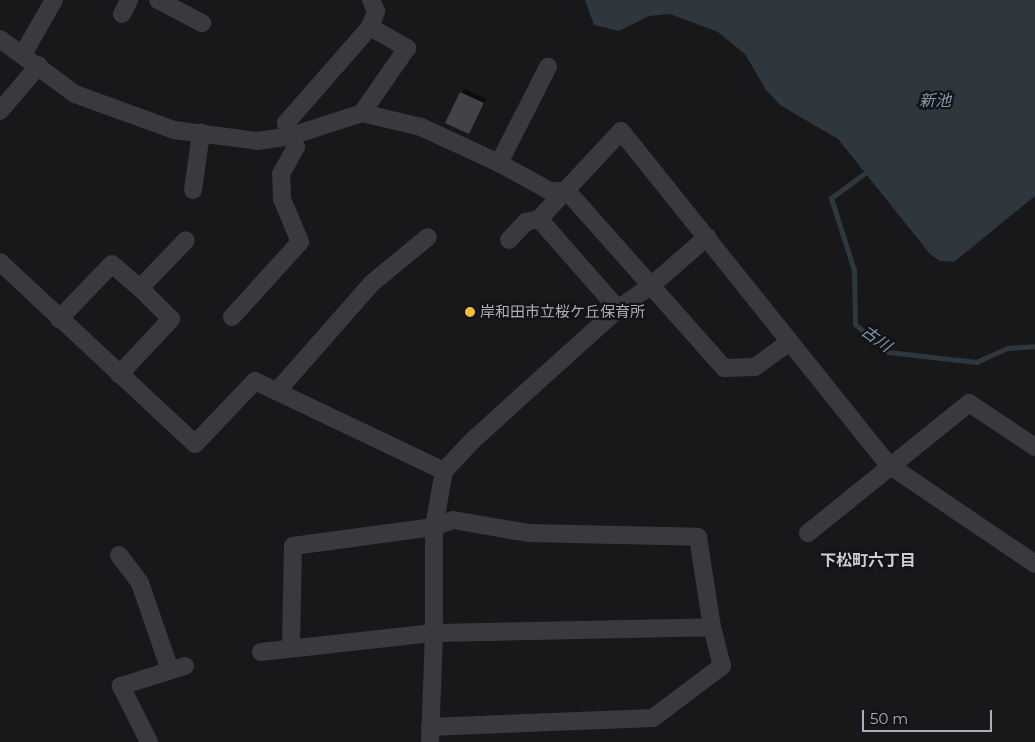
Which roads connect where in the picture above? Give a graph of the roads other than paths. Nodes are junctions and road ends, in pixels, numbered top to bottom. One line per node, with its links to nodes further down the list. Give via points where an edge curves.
1 (54, 0): 7 (street)
2 (158, 0): 4 (street)
3 (371, 0): 5 (street, via 376,11)
4 (202, 23)
5 (370, 27): 11 (street, via 407,48); 13 (street, via 286,123)
6 (0, 39): 7 (street)
7 (23, 54): 8 (street)
8 (39, 65): 10 (street); 12 (street, via 61,86 75,94 174,130)
9 (548, 67): 14 (street)
10 (0, 111)
11 (362, 113): 13 (street); 14 (street, via 421,127)
12 (201, 133): 13 (street, via 257,141); 15 (street)
13 (291, 136): 26 (street, via 296,147 281,174 282,199 300,242)
14 (499, 163): 16 (street, via 550,191)
15 (193, 190)
16 (567, 191): 17 (street); 19 (street, via 622,131); 23 (street)
17 (540, 219): 21 (street, via 526,222); 25 (street)
18 (428, 236): 30 (street, via 372,284)
19 (707, 237): 23 (street); 28 (street)
20 (186, 240): 24 (street)
21 (509, 240)
22 (0, 262): 27 (street)
23 (653, 284): 25 (street); 28 (street, via 724,368 754,367)
24 (140, 288): 27 (street, via 112,264); 29 (street, via 171,319)
25 (618, 309): 33 (street, via 472,441)
26 (232, 317)
27 (59, 318): 29 (street)
28 (788, 343): 32 (street)
29 (119, 375): 30 (street, via 195,444 255,381)
30 (278, 390): 33 (street)
31 (1035, 447): 32 (street, via 969,403)
32 (888, 466): 35 (street); 37 (street)
33 (444, 471): 34 (street)
34 (434, 528): 38 (street, via 453,520 528,533 698,537); 39 (street); 40 (street, via 293,546)
35 (808, 533)
36 (118, 555): 43 (street, via 140,583 177,668 122,686)
37 (1035, 564)
38 (712, 627): 39 (street); 42 (street, via 722,666 654,718)
39 (434, 633): 40 (street); 42 (street)
40 (292, 648): 41 (street)
41 (261, 652)
42 (430, 734)
43 (149, 742)

